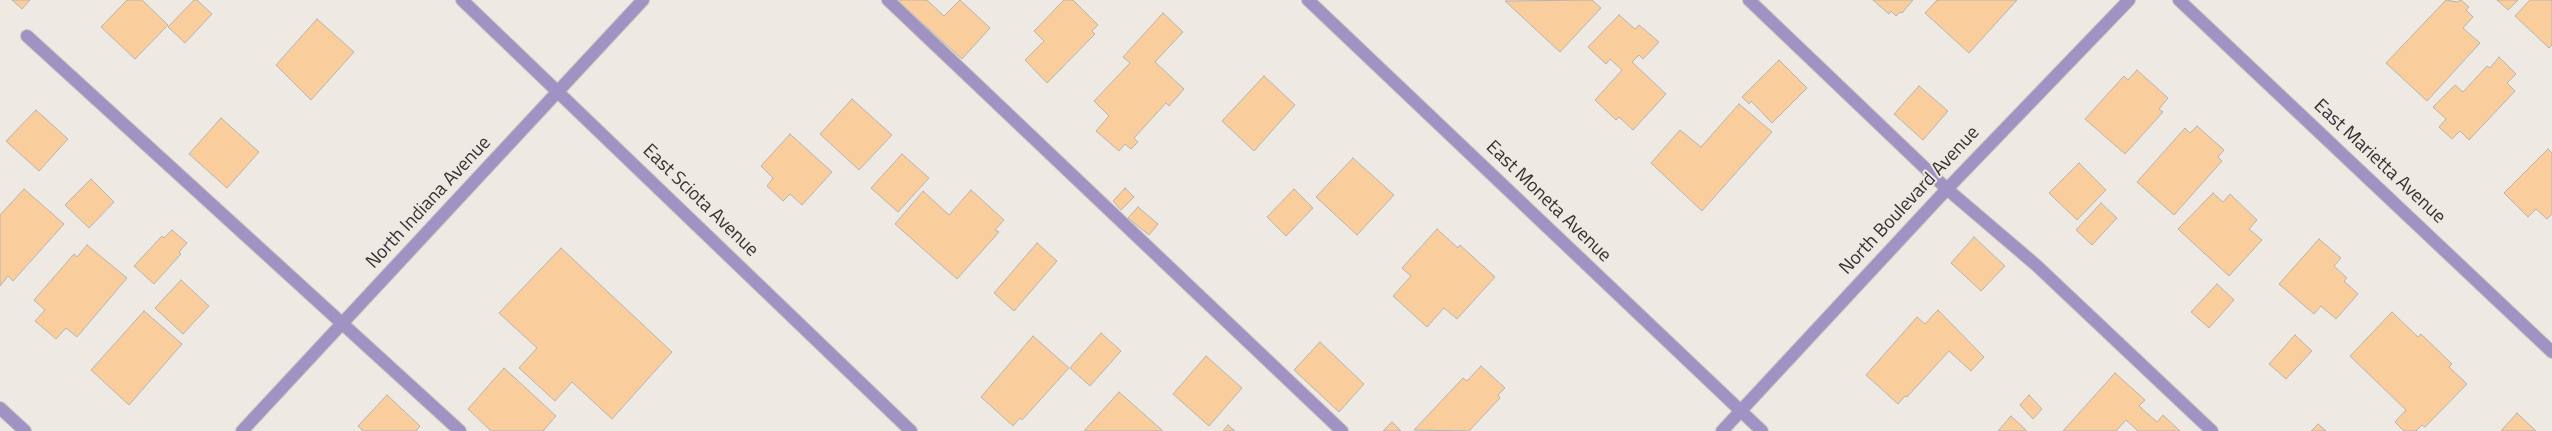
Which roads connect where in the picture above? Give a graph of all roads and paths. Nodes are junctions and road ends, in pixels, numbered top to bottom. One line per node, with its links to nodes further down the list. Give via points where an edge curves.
1 (462, 0): 9 (street, East Sciota Avenue)
2 (643, 0): 9 (street, North Indiana Avenue)
3 (888, 0): 19 (street)
4 (1308, 0): 14 (street, East Moneta Avenue)
5 (1749, 0): 10 (street)
6 (2129, 0): 10 (street, North Boulevard Avenue)
7 (2179, 0): 12 (street, East Marietta Avenue)
8 (27, 36): 11 (street)
9 (560, 92): 11 (street, North Indiana Avenue); 18 (street, East Sciota Avenue)
10 (1947, 189): 14 (street, North Boulevard Avenue); 22 (street, via 2036,265)
11 (342, 322): 16 (street, North Indiana Avenue); 17 (street)
12 (2552, 352)
13 (0, 408): 15 (street)
14 (1740, 410): 20 (street, North Boulevard Avenue); 21 (street, East Moneta Avenue)
15 (25, 431)
16 (242, 431)
17 (460, 431)
18 (912, 431)
19 (1342, 431)
20 (1722, 431)
21 (1762, 431)
22 (2212, 431)

